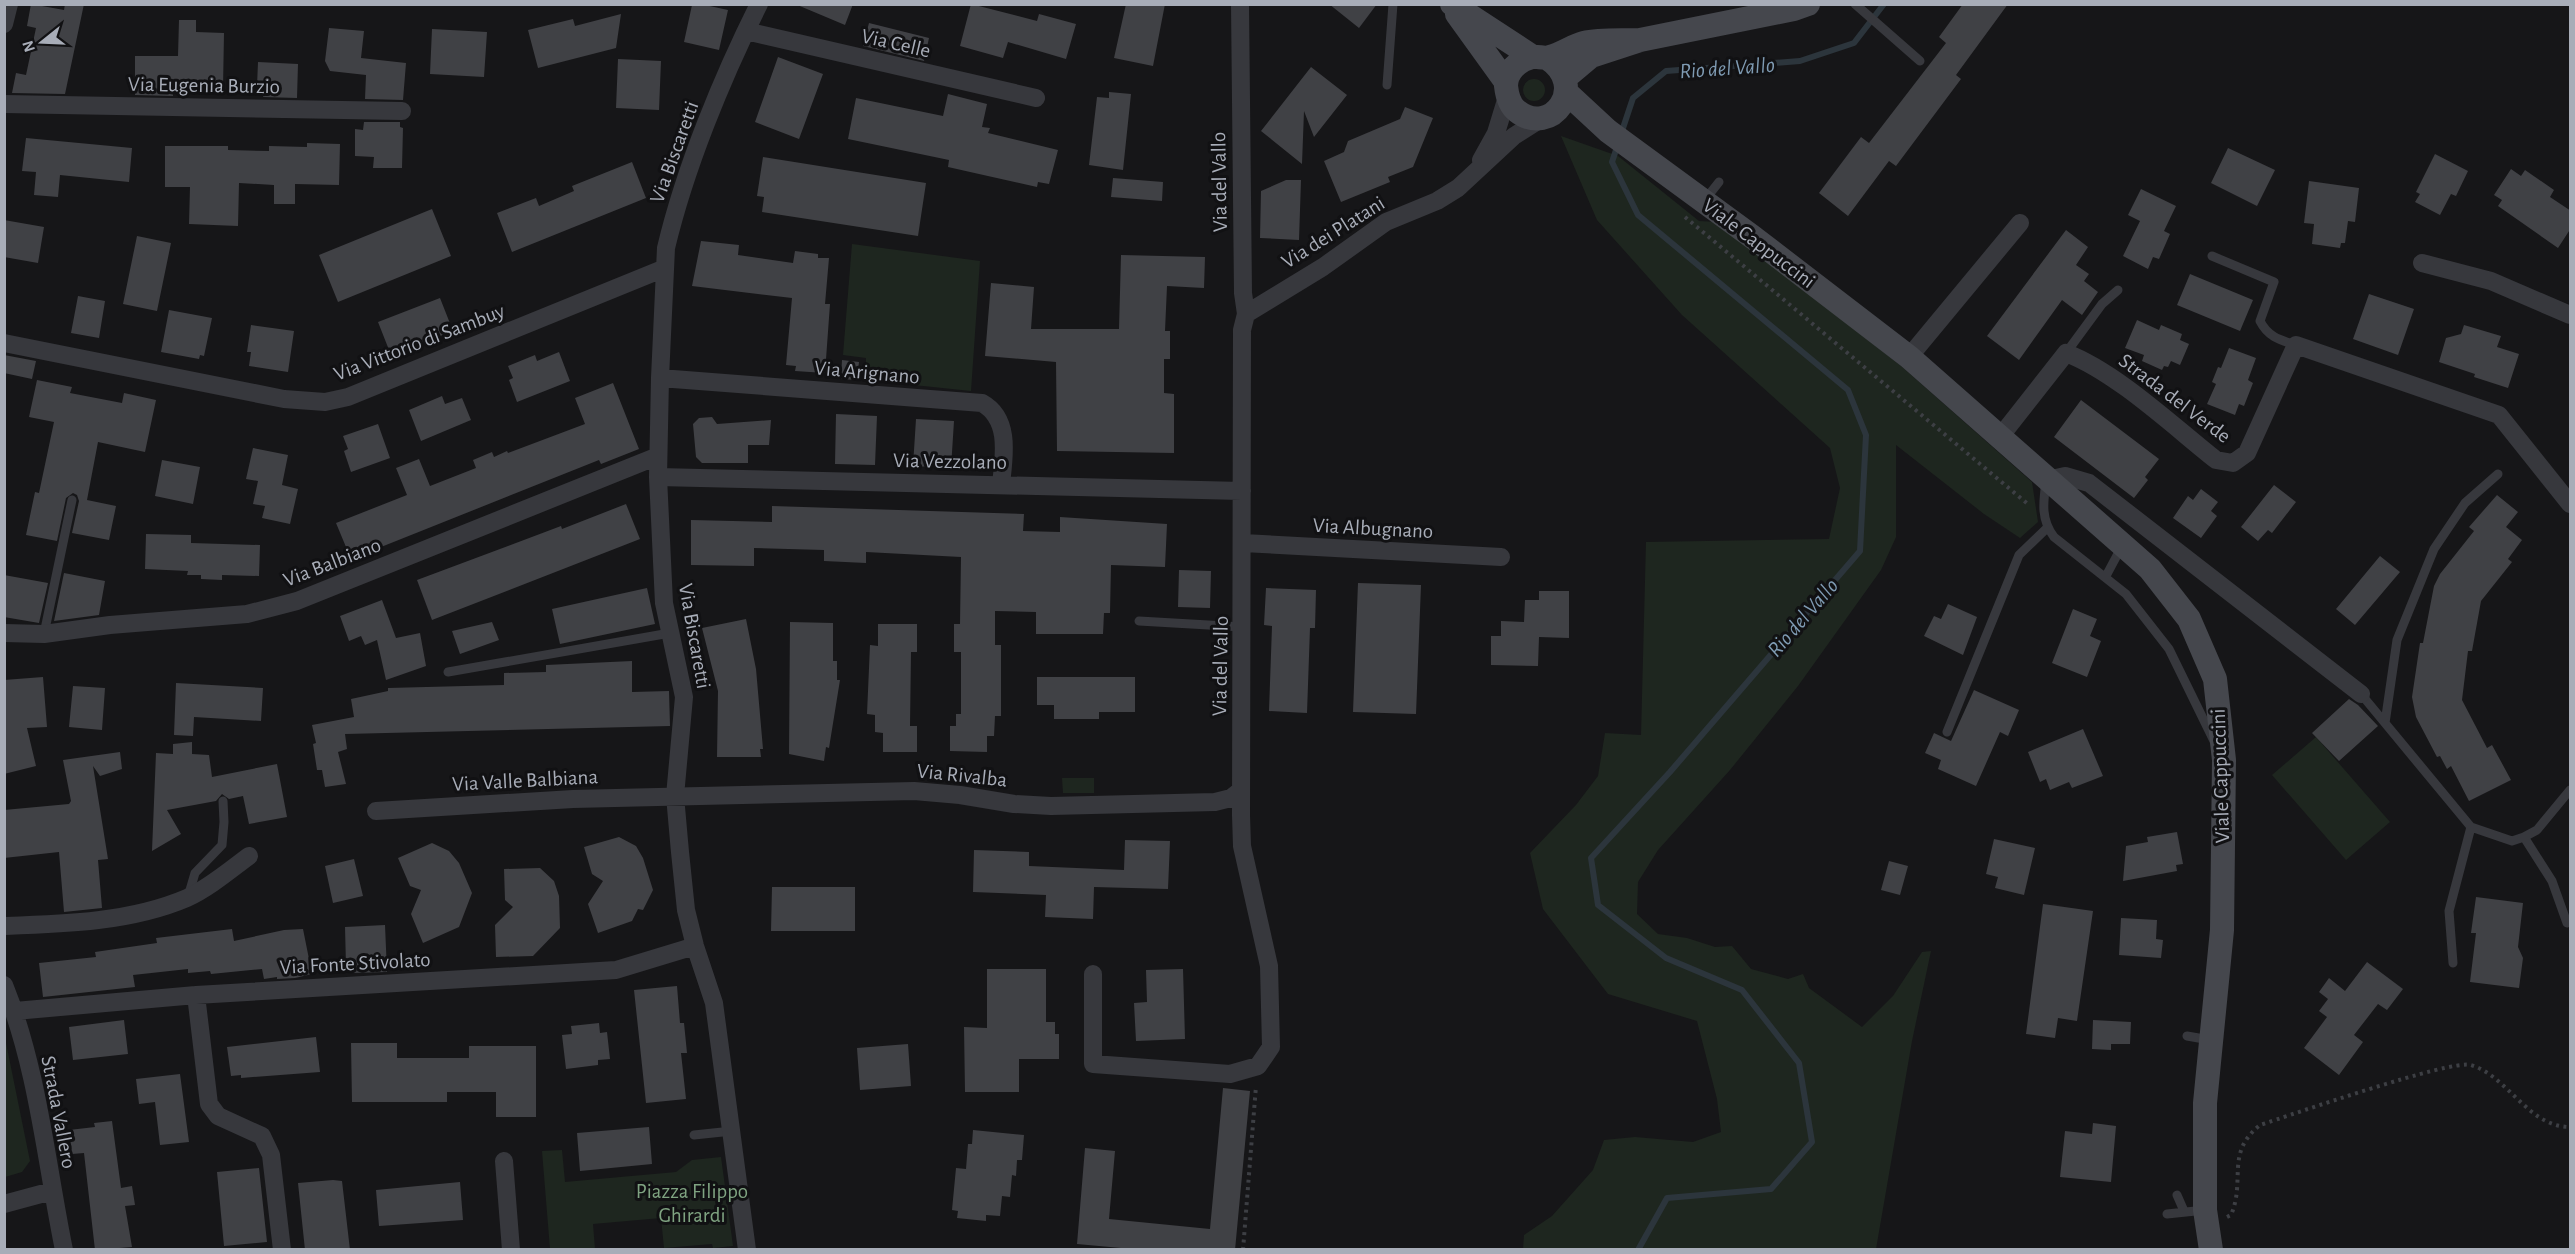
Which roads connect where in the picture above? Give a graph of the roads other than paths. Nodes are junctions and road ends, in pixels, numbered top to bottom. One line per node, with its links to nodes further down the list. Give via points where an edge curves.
1 (9, 4): 8 (street)
2 (759, 4): 9 (street, Via Biscaretti)
3 (1240, 4): 29 (street, Via del Vallo)
4 (1393, 4): 13 (lane)
5 (1451, 4): 11 (main road); 15 (main road)
6 (1808, 4): 10 (main road)
7 (1858, 7): 12 (lane)
8 (4, 24)
9 (746, 31): 16 (street, Via Celle); 27 (street, Via Biscaretti, via 708,120 672,221)
10 (1640, 40): 11 (main road, via 1584,43); 14 (main road, via 1591,56)
11 (1540, 58): 14 (main road, via 1558,66); 15 (main road, via 1520,61 1511,70)
12 (1920, 61)
13 (1388, 85)
14 (1566, 85): 19 (main road, via 1562,105); 20 (main road, Viale Cappuccini)
15 (1507, 90): 19 (main road, via 1515,110 1529,117); 21 (street, Via dei Platani, via 1496,133)
16 (1036, 98)
17 (4, 104): 18 (street, Via Eugenia Burzio)
18 (402, 111)
19 (1548, 116): 20 (main road, Viale Cappuccini); 21 (street, Via dei Platani, via 1514,136)
20 (1586, 117): 23 (main road, Viale Cappuccini)
21 (1474, 172): 29 (street, Via dei Platani, via 1458,188 1386,222 1323,267)
22 (1719, 182): 23 (lane)
23 (1704, 201): 34 (main road, Viale Cappuccini)
24 (2020, 223): 34 (street)
25 (2212, 256): 32 (lane, via 2274,282 2260,321 2274,338)
26 (2422, 263): 30 (street, via 2491,281)
27 (665, 268): 31 (street, Via Vittorio di Sambuy, via 348,397 325,402 284,399); 35 (street, Via Biscaretti)
28 (2118, 290): 33 (lane, via 2102,304)
29 (1246, 314): 42 (street, Via del Vallo, via 1242,330)
30 (2571, 315)
31 (4, 343)
32 (2296, 345): 33 (street, Strada del Verde, via 2247,453 2233,463 2216,460 2113,379); 44 (street, via 2499,416)
33 (2066, 353): 36 (street)
34 (1909, 357): 36 (main road, Viale Cappuccini)
35 (660, 378): 37 (street, Via Biscaretti); 41 (street, Via Arignano, via 982,404 996,414 1002,426)
36 (2000, 437): 40 (main road, Viale Cappuccini)
37 (658, 456): 39 (street, Via Biscaretti); 54 (street, Via Balbiano, via 297,601 247,614)
38 (2498, 474): 57 (lane, via 2466,503 2434,549 2397,640)
39 (658, 477): 41 (street, Via Vezzolano); 53 (street, Via Biscaretti, via 664,603)
40 (2047, 480): 45 (lane, via 2043,507); 47 (main road, Viale Cappuccini); 56 (street, via 2065,476 2089,483)
41 (1001, 484): 42 (street, Via Vezzolano)
42 (1242, 491): 46 (street, Via del Vallo)
43 (72, 500): 54 (lane)
44 (2571, 504)
45 (2046, 523): 49 (lane, via 2054,537); 58 (lane, via 2019,555)
46 (1243, 543): 48 (street, Via Albugnano); 51 (street, Via del Vallo)
47 (2123, 545): 49 (lane); 59 (main road, Viale Cappuccini, via 2150,569 2189,619 2215,679)
48 (1501, 557)
49 (2106, 576): 59 (lane, via 2126,594 2169,649)
50 (1139, 621): 51 (lane)
51 (1243, 627): 60 (street, Via del Vallo)
52 (4, 633): 54 (street, Via Balbiano)
53 (670, 633): 55 (lane); 62 (street, Via Biscaretti, via 684,697)
54 (44, 634)
55 (448, 672)
56 (2361, 694): 57 (lane)
57 (2385, 723): 65 (lane)
58 (1947, 732)
59 (2224, 760): 84 (main road, Viale Cappuccini, via 2222,930 2198,1038 2205,1103)
60 (1241, 790): 62 (street, Via Rivalba, via 1231,798 1215,802 1084,805 1014,804 914,791); 73 (street, Via del Vallo, via 1242,846 1269,966 1271,1047 1257,1066 1230,1074 1093,1064)
61 (2571, 790): 66 (lane, via 2537,830)
62 (675, 796): 64 (street, Via Valle Balbiana); 71 (street, Via Biscaretti, via 686,910)
63 (223, 801): 68 (lane, via 222,845 195,873)
64 (376, 811)
65 (2471, 827): 66 (lane, via 2512,841); 72 (lane, via 2449,911)
66 (2524, 837): 69 (lane, via 2552,881)
67 (249, 856): 68 (street)
68 (188, 897): 70 (street, via 131,915)
69 (2567, 923)
70 (4, 926)
71 (695, 946): 75 (street, Via Fonte Stivolato, via 616,970); 77 (street, Via Biscaretti, via 714,1003)
72 (2453, 963)
73 (1093, 974)
74 (4, 985): 76 (street, Strada Vallero)
75 (196, 995): 76 (street, Via Fonte Stivolato); 86 (street, via 209,1104 218,1116 262,1136 271,1155)
76 (15, 1011): 80 (street, Strada Vallero, via 39,1110)
77 (732, 1131): 78 (lane); 88 (street, Via Biscaretti)
78 (694, 1135)
79 (504, 1161): 87 (street)
80 (52, 1191): 82 (street); 85 (street, Strada Vallero)
81 (2177, 1195): 84 (lane)
82 (4, 1204)
83 (2167, 1214): 84 (lane)
84 (2198, 1215): 89 (main road, Viale Cappuccini)
85 (64, 1250)
86 (282, 1250)
87 (511, 1250)
88 (747, 1250)
89 (2211, 1250)

